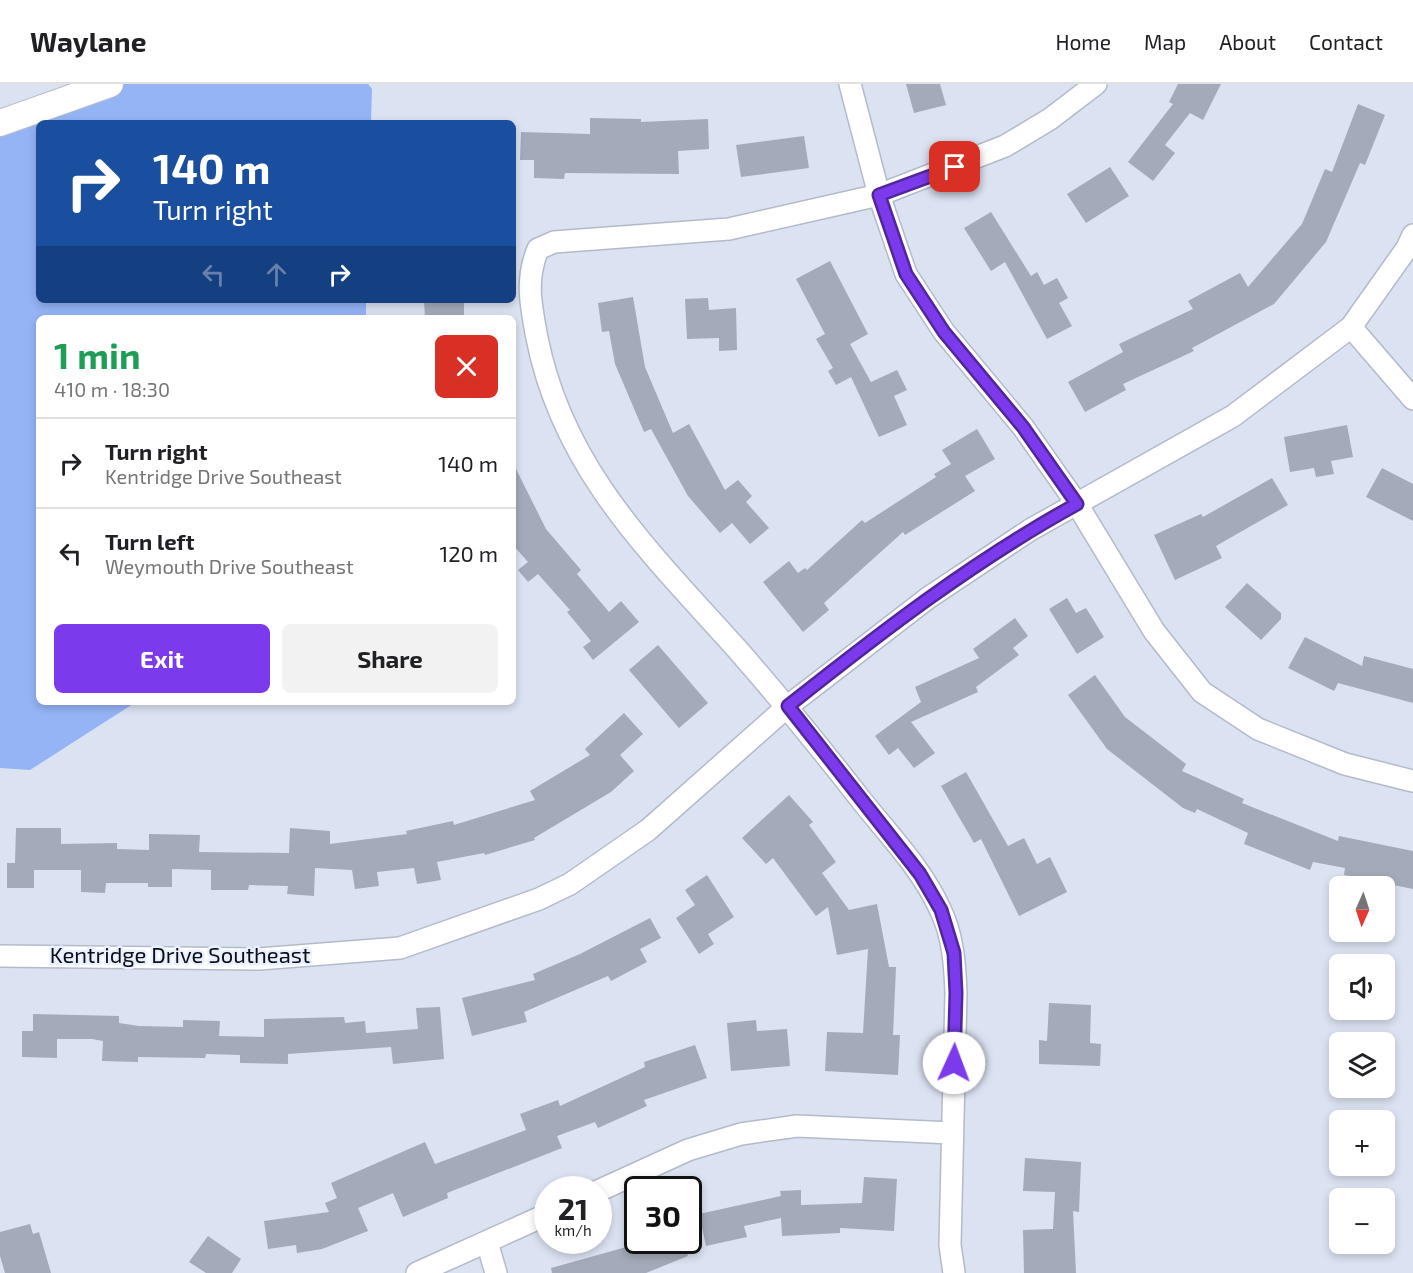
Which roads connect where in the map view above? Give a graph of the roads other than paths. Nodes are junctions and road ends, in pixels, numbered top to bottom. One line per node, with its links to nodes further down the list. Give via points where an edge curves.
1 (110, 84): 4 (street)
2 (850, 84): 5 (street)
3 (1096, 84): 5 (street, via 1050,119 1005,146)
4 (0, 123)
5 (879, 195): 9 (street, via 906,274 944,332 1023,427); 10 (street, via 729,229 554,242 538,249 531,265 529,295 540,352 574,445 605,497 638,539)
6 (1413, 235): 7 (street, Kentridge Drive Southeast)
7 (1351, 327): 8 (street); 9 (street, Kentridge Drive Southeast, via 1233,416)
8 (1413, 399)
9 (1077, 504): 10 (street, Kentridge Drive Southeast, via 1030,530 928,598); 11 (street, via 1154,631 1203,692 1258,729 1345,764)
10 (788, 706): 12 (street, Kentridge Drive Southeast, via 648,830 570,884 539,899 400,948 259,959); 13 (street, via 920,874 941,910 954,953 956,993)
11 (1413, 781)
12 (0, 956)
13 (952, 1132): 14 (street, via 797,1126 741,1134 688,1149); 19 (street, via 950,1245)
14 (612, 1184)
15 (534, 1221): 16 (street)
16 (488, 1242): 17 (street); 18 (street)
17 (417, 1273)
18 (496, 1273)
19 (954, 1273)

